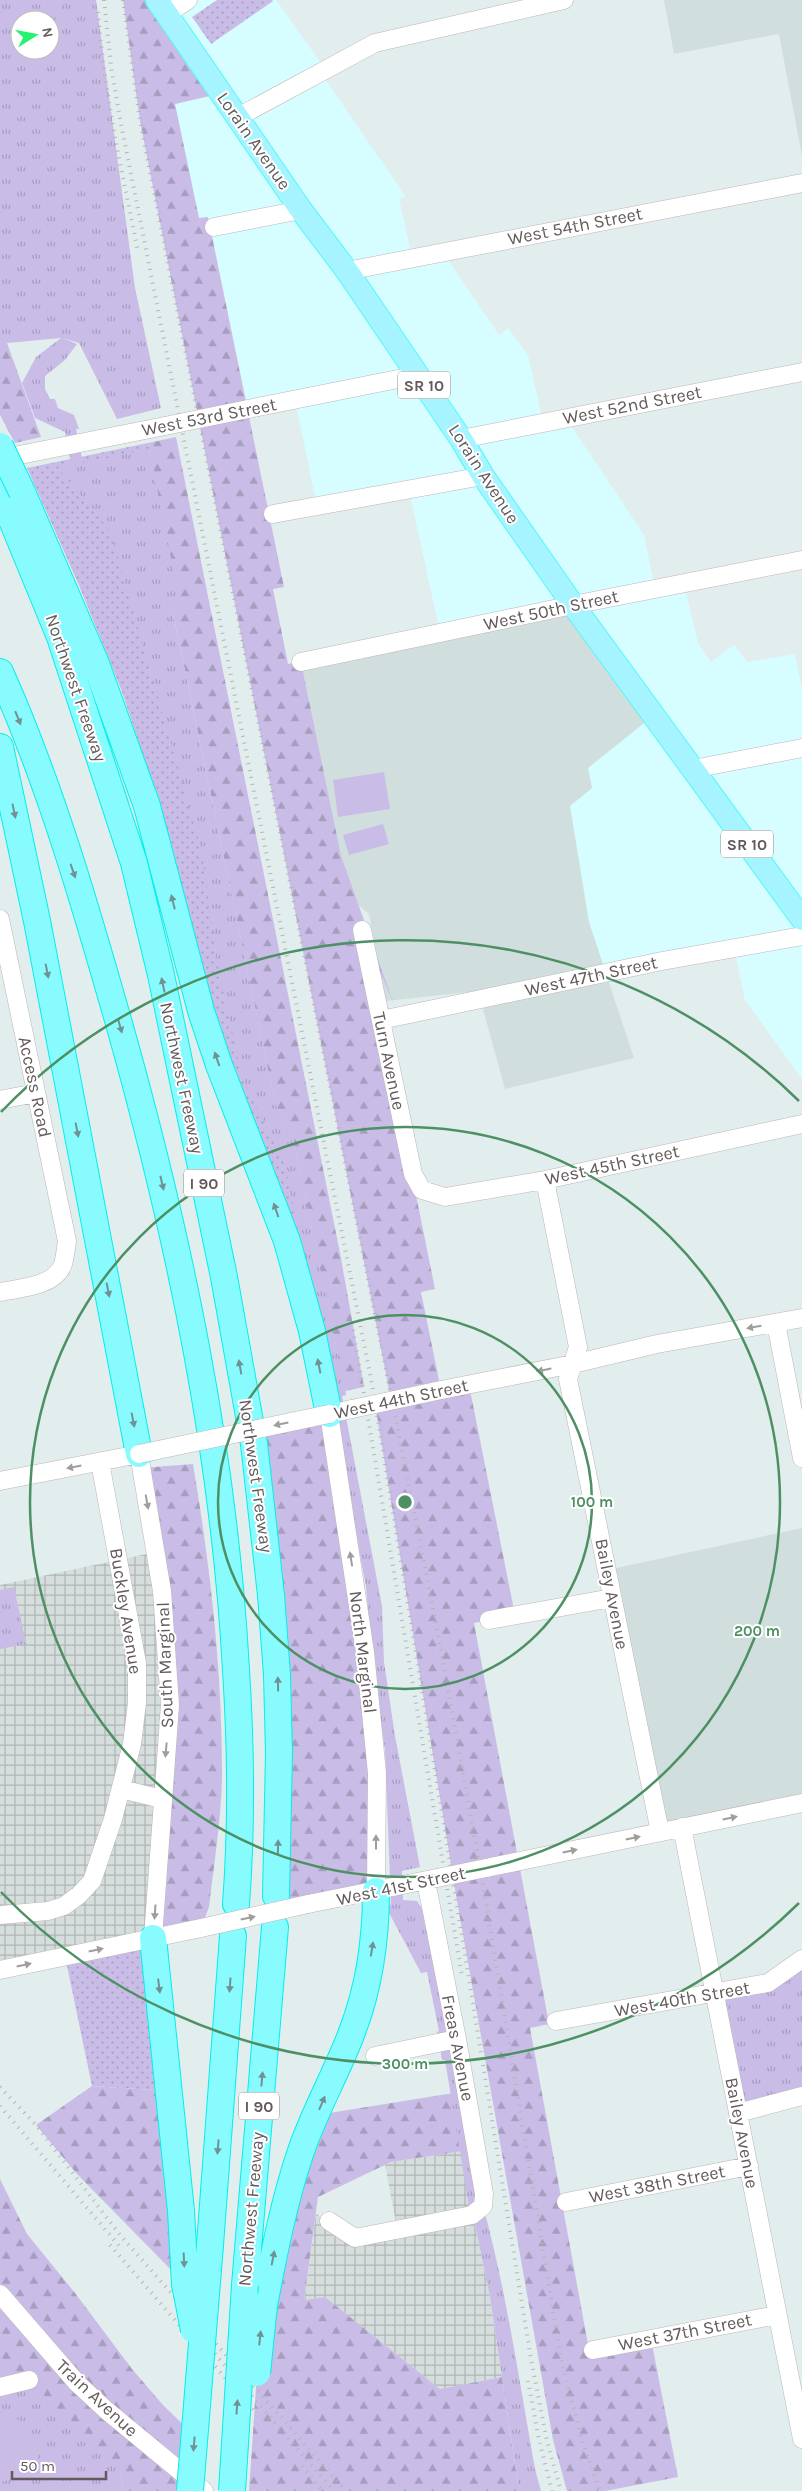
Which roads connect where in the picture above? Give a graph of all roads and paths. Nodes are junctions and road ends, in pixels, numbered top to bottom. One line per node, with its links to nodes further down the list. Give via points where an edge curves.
1 (188, 0): 4 (street)
2 (564, 0): 3 (street)
3 (536, 3): 5 (street, via 375,43)
4 (162, 7): 5 (main road, Lorain Avenue / SR 10)
5 (238, 118): 7 (main road, Lorain Avenue / SR 10)
6 (802, 182): 9 (street, West 54th Street)
7 (302, 210): 8 (street); 9 (main road, Lorain Avenue / SR 10)
8 (214, 227)
9 (347, 271): 11 (main road, Lorain Avenue / SR 10)
10 (802, 372): 12 (street, West 52nd Street)
11 (418, 376): 12 (main road, Lorain Avenue / SR 10); 14 (street, West 53rd Street, bridge)
12 (461, 438): 15 (main road, Lorain Avenue / SR 10)
13 (0, 446): 16 (highway, bridge)
14 (0, 459)
15 (483, 476): 17 (street); 19 (main road, Lorain Avenue / SR 10)
16 (8, 493): 39 (highway, one-way to 16, via 312,1331 273,1200 201,1011 147,806 96,664); 53 (highway, Northwest Freeway / I 90, one-way to 16, via 279,1753 272,1595 254,1444 224,1277 134,862 60,637)
17 (273, 514)
18 (802, 560): 19 (street, West 50th Street)
19 (573, 604): 20 (street, West 50th Street); 24 (main road, Lorain Avenue / SR 10)
20 (301, 662)
21 (0, 672): 54 (highway, I 90, one-way to 54, via 39,771 106,977 156,1156 201,1368 227,1541 233,1611 240,1735)
22 (0, 747): 40 (highway, one-way to 40, via 37,921)
23 (802, 748): 24 (street)
24 (693, 769): 26 (main road, Lorain Avenue / SR 10)
25 (0, 919): 30 (street, Access Road)
26 (802, 919)
27 (362, 930): 29 (street, Turn Avenue)
28 (802, 936): 29 (street, West 47th Street, via 662,961)
29 (381, 1020): 34 (street, Turn Avenue, via 413,1174)
30 (36, 1093): 31 (street); 35 (street, Access Road, via 67,1241 62,1265 51,1278 40,1284)
31 (0, 1100)
32 (802, 1124): 33 (street, West 45th Street)
33 (545, 1180): 34 (street, West 45th Street, via 445,1197); 38 (street, Bailey Avenue, via 578,1347)
34 (422, 1190)
35 (0, 1292)
36 (802, 1318): 37 (street, West 44th Street)
37 (776, 1323): 38 (street, West 44th Street, one-way to 38, via 656,1344); 41 (street)
38 (573, 1364): 39 (street, West 44th Street, one-way to 39, bridge); 44 (street, Bailey Avenue, via 568,1379)
39 (341, 1412): 40 (street, West 44th Street, one-way to 40, bridge); 52 (street, North Marginal, one-way to 39, via 377,1774)
40 (139, 1454): 42 (street, West 44th Street); 47 (street, South Marginal, one-way to 47, via 162,1591 170,1705)
41 (802, 1458)
42 (100, 1462): 43 (street, West 44th Street, one-way to 43); 46 (street, Buckley Avenue, via 138,1664 132,1744)
43 (0, 1481)
44 (612, 1598): 45 (street); 50 (street, Bailey Avenue)
45 (489, 1620)
46 (121, 1790): 47 (street); 55 (street, Buckley Avenue, via 92,1880 79,1895 64,1906)
47 (162, 1799): 58 (street, South Marginal, one-way to 58)
48 (802, 1803): 49 (street, West 41st Street, one-way to 48)
49 (682, 1828): 50 (street, West 41st Street); 61 (street, Bailey Avenue)
50 (660, 1832): 51 (street, West 41st Street, one-way to 50, bridge)
51 (432, 1880): 52 (street, West 41st Street); 63 (street, Freas Avenue)
52 (376, 1891): 58 (street, West 41st Street, one-way to 52, bridge); 80 (highway, one-way to 52, bridge, via 264,2305 277,2236 302,2149 364,1996 373,1947)
53 (276, 1896)
54 (236, 1904)
55 (0, 1915)
56 (275, 1927): 79 (highway, Northwest Freeway / I 90, one-way to 56, bridge, via 245,2285)
57 (234, 1936): 73 (highway, I 90, one-way to 73, bridge)
58 (153, 1938): 60 (street, West 41st Street, one-way to 58); 73 (highway, one-way to 73, bridge, via 181,2211 185,2284)
59 (802, 1959): 61 (street, West 40th Street, via 768,1983)
60 (0, 1970)
61 (715, 1994): 62 (street, West 40th Street); 66 (street, Bailey Avenue)
62 (556, 2021)
63 (457, 2039): 64 (street); 69 (street, Freas Avenue, via 484,2194 483,2206 476,2213 355,2238)
64 (375, 2056)
65 (802, 2096): 66 (street)
66 (738, 2113): 67 (street, Bailey Avenue)
67 (749, 2166): 68 (street, West 38th Street); 71 (street, Bailey Avenue)
68 (566, 2202)
69 (329, 2220)
70 (0, 2294): 78 (street, Train Avenue, via 77,2383)
71 (777, 2315): 72 (street, West 37th Street); 76 (street, Bailey Avenue)
72 (593, 2350)
73 (200, 2360): 77 (highway, I 90, one-way to 77, bridge)
74 (29, 2380): 75 (street)
75 (0, 2387)
76 (802, 2439)
77 (190, 2491)
78 (204, 2491)
79 (232, 2491)
80 (249, 2491)

